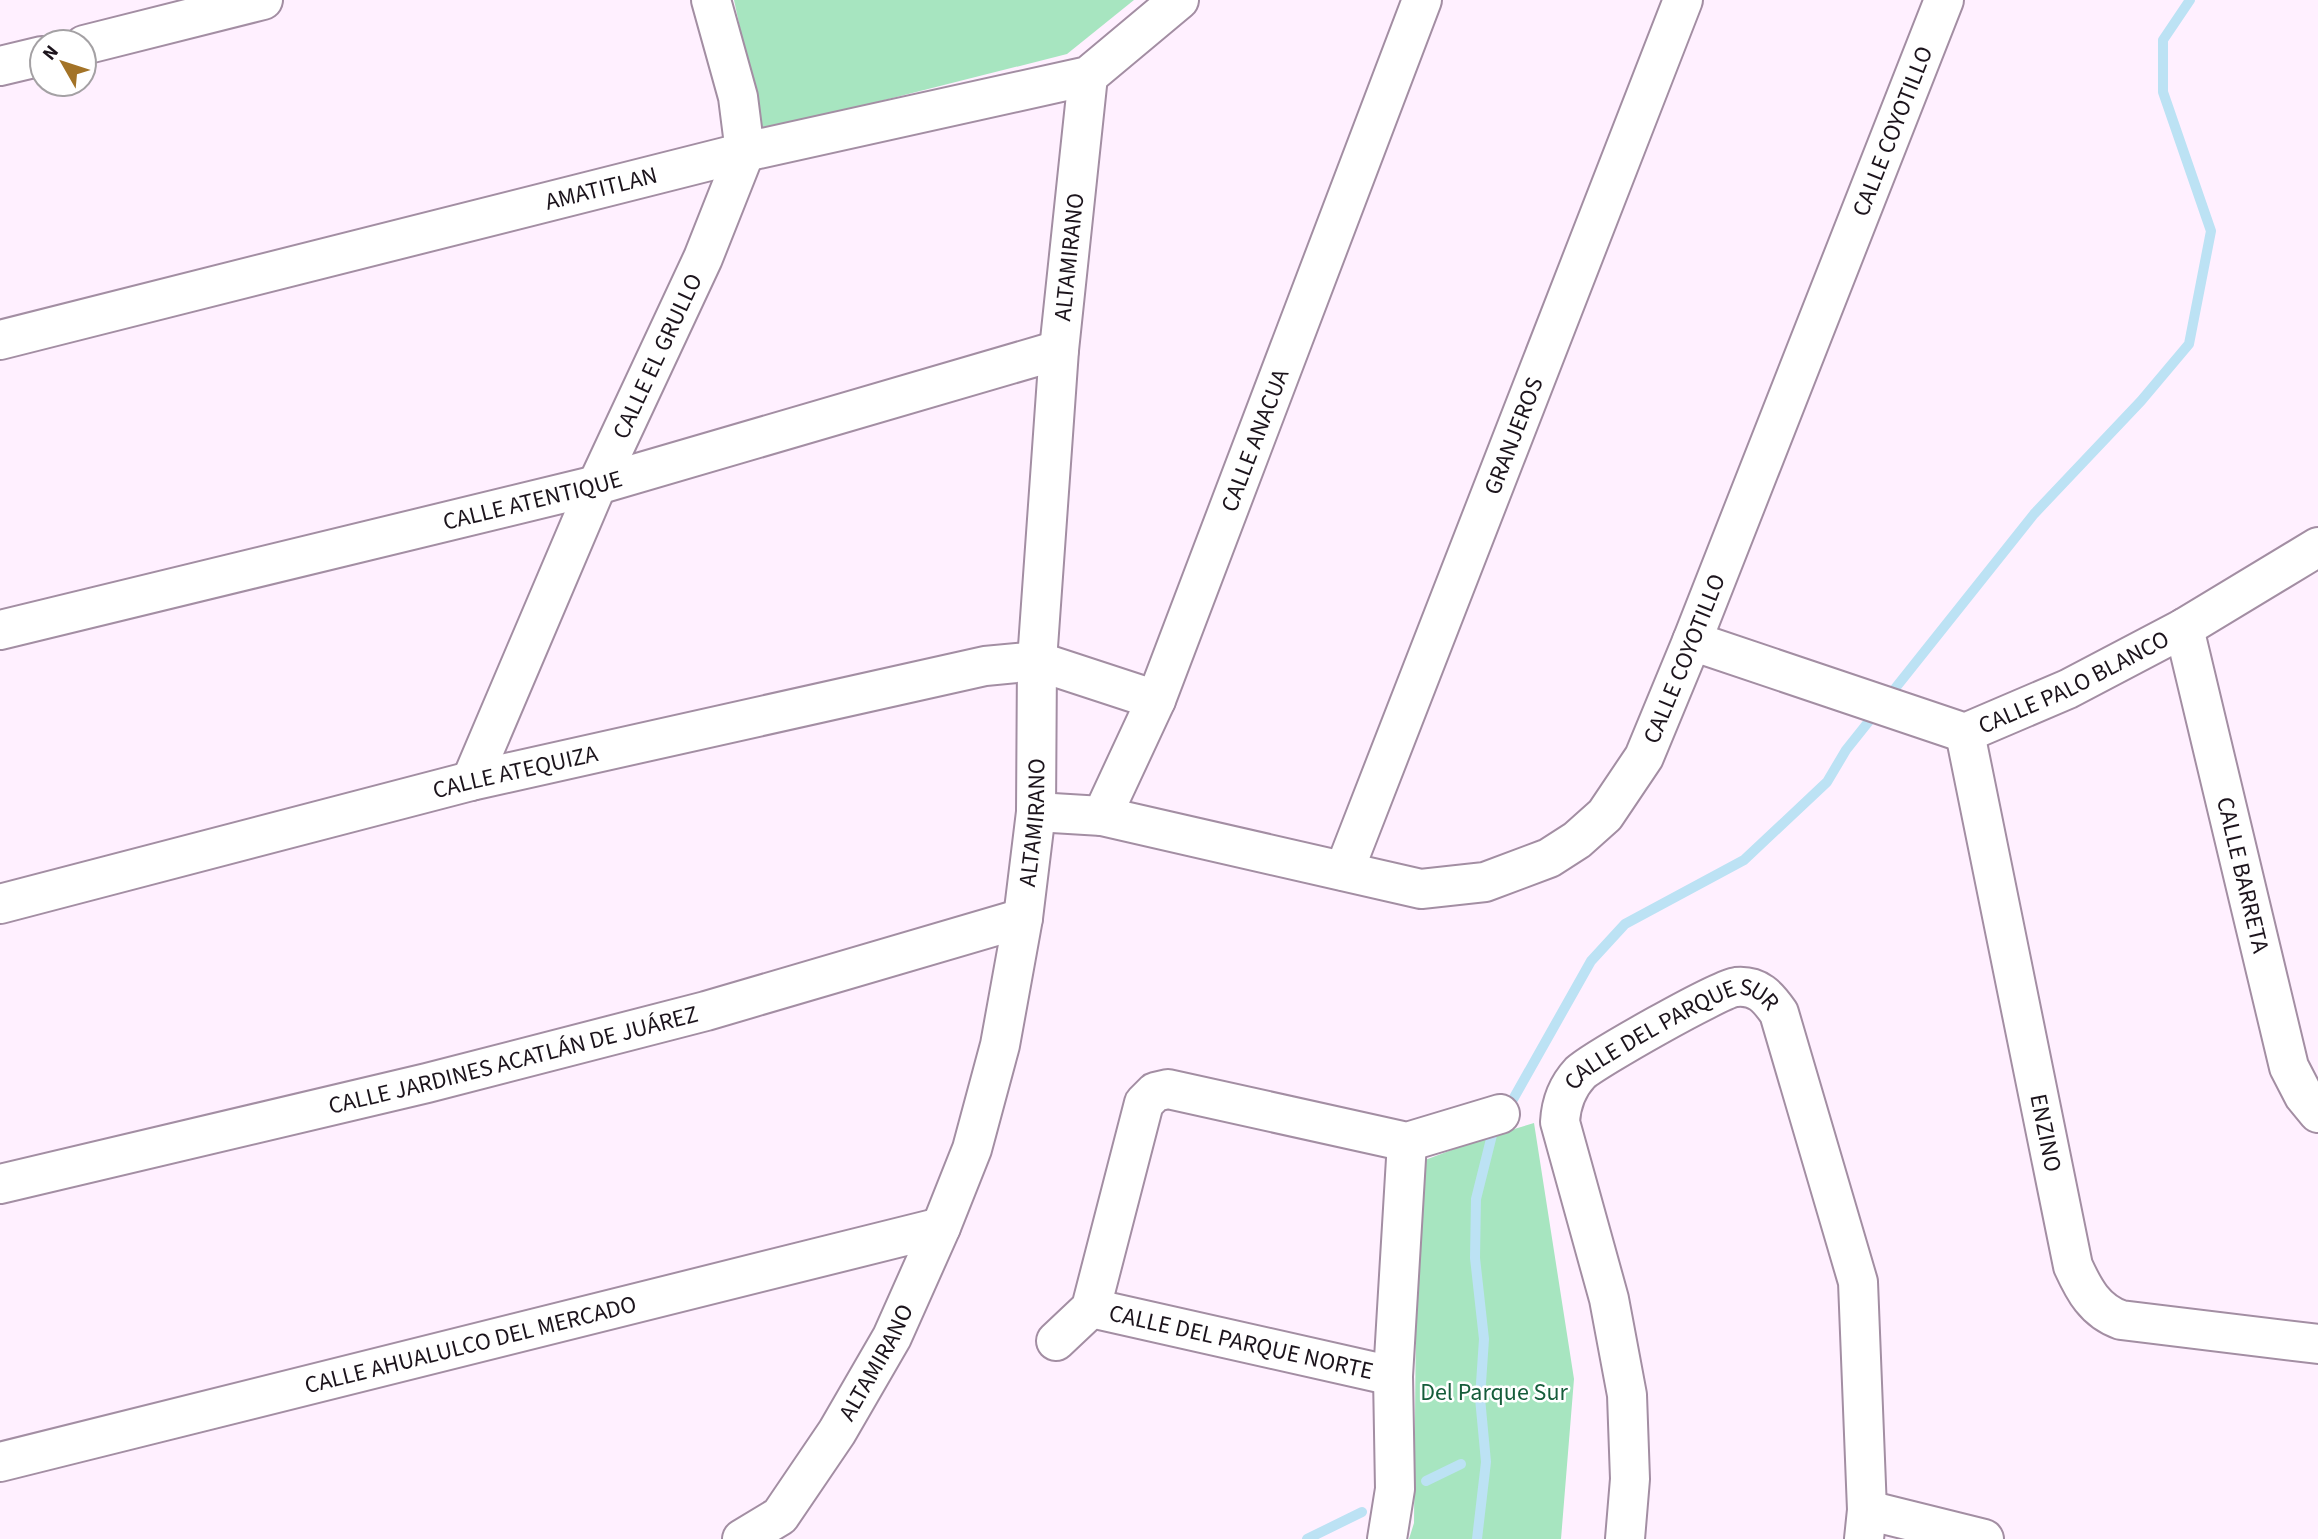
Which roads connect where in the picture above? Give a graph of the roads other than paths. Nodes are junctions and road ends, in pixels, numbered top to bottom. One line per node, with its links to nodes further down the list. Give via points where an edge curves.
1 (263, 0): 7 (street)
2 (711, 0): 11 (street, CALLE EL GRULLO, via 738,97)
3 (1180, 0): 10 (street, AMATITLAN)
4 (1422, 0): 20 (street, CALLE ANACUA)
5 (1683, 0): 25 (street, GRANJEROS)
6 (1944, 0): 18 (street, CALLE COYOTILLO)
7 (98, 41)
8 (28, 59): 9 (street)
9 (0, 66)
10 (1088, 76): 11 (street, AMATITLAN); 13 (street, ALTAMIRANO)
11 (745, 152): 12 (street, AMATITLAN); 14 (street, CALLE EL GRULLO, via 703,258)
12 (0, 340)
13 (1059, 350): 14 (street, CALLE ATENTIQUE); 19 (street, ALTAMIRANO)
14 (597, 485): 17 (street, CALLE ATENTIQUE); 22 (street, CALLE EL GRULLO)
15 (2315, 559): 16 (street, CALLE PALO BLANCO)
16 (2184, 628): 21 (street, CALLE PALO BLANCO, via 2068,689); 28 (street, CALLE BARRETA, via 2289,1067)
17 (0, 630)
18 (1692, 641): 21 (street, CALLE PALO BLANCO); 25 (street, CALLE COYOTILLO, via 1644,757 1605,815 1577,840 1549,858 1463,886 1421,889)
19 (1037, 661): 20 (street); 22 (street, CALLE ATEQUIZA, via 933,676); 23 (street, ALTAMIRANO)
20 (1156, 699): 24 (street, CALLE ANACUA)
21 (1965, 733): 35 (street, ENZINO, via 2073,1266 2083,1286 2098,1308 2121,1320)
22 (471, 781): 26 (street, CALLE ATEQUIZA)
23 (1037, 812): 24 (street); 27 (street, ALTAMIRANO)
24 (1102, 816): 25 (street, CALLE COYOTILLO)
25 (1344, 871)
26 (0, 904)
27 (1023, 918): 31 (street, CALLE JARDINES ACATLÁN DE JUÁREZ, via 693,1014 427,1083); 32 (street, ALTAMIRANO, via 1000,1045 972,1149)
28 (2318, 1113)
29 (1500, 1114): 30 (street, CALLE DEL PARQUE NORTE)
30 (1407, 1142): 33 (street, CALLE DEL PARQUE NORTE, via 1168,1089 1155,1092 1144,1103); 36 (street)
31 (0, 1184)
32 (941, 1227): 37 (street, CALLE AHUALULCO DEL MERCADO); 39 (street, ALTAMIRANO, via 892,1337 837,1433 780,1517)
33 (1091, 1308): 34 (street, CALLE DEL PARQUE NORTE); 36 (street, CALLE DEL PARQUE NORTE)
34 (1056, 1341)
35 (2318, 1344)
36 (1393, 1377): 40 (street, via 1395,1489)
37 (0, 1462)
38 (1865, 1525): 41 (street, CALLE DEL PARQUE SUR, via 1858,1282 1779,1013 1759,990 1734,987 1589,1065 1561,1107 1560,1122 1609,1299 1627,1395 1630,1479); 42 (street)
39 (742, 1539)
40 (1387, 1539)
41 (1625, 1539)
42 (1984, 1539)

